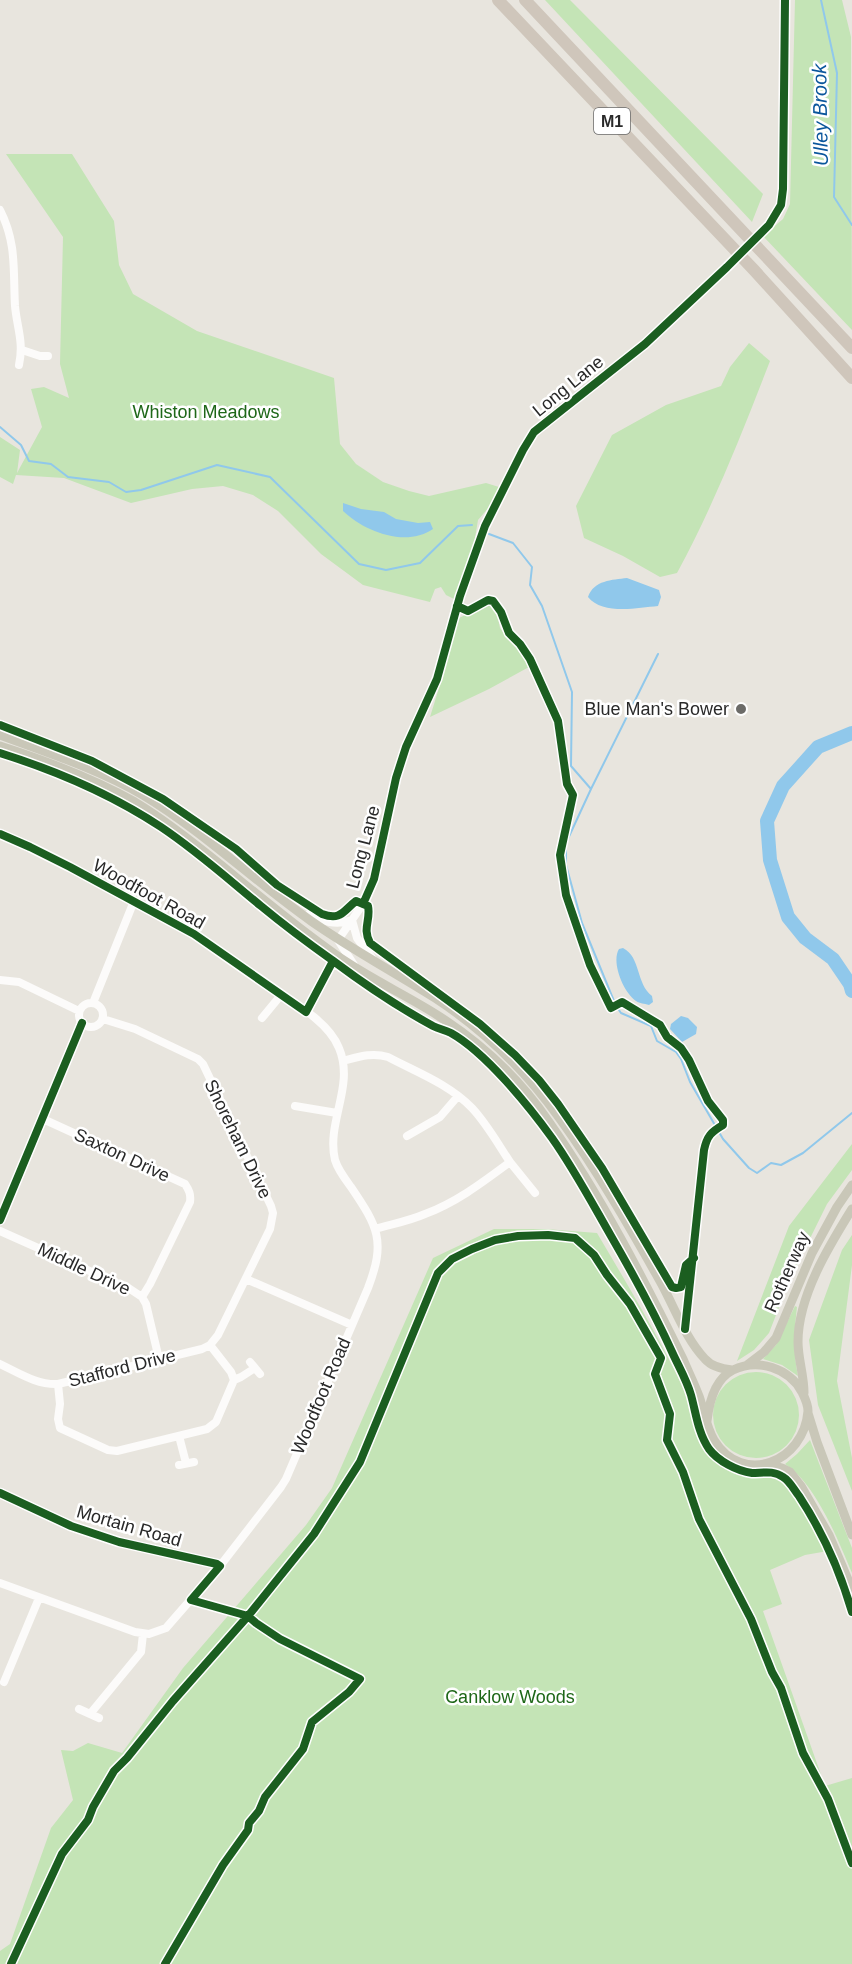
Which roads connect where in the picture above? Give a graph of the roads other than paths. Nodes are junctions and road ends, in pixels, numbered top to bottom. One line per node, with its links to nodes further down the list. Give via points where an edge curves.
1 (498, 0): 9 (highway, M1)
2 (525, 0): 5 (highway, M1)
3 (785, 0): 15 (street, Long Lane, via 780,205 769,225 727,267 645,344 534,432 523,450 485,526 437,679 396,778 374,879)
4 (0, 210): 6 (street, via 13,245 15,306)
5 (852, 348)
6 (22, 350): 7 (street); 8 (street)
7 (48, 356)
8 (19, 365)
9 (852, 378)
10 (0, 735): 14 (main road, via 80,764 143,795)
11 (0, 746): 18 (main road, via 51,763 137,804 194,844 301,930)
12 (0, 834): 13 (street, Woodfoot Road)
13 (134, 901): 20 (street, Woodfoot Road, via 194,934); 21 (street)
14 (300, 912): 15 (street, via 328,923); 16 (main road)
15 (352, 920): 16 (street, Long Lane); 17 (street, via 362,946)
16 (338, 940): 17 (main road); 18 (street)
17 (377, 963): 41 (main road, via 451,1010 521,1070 585,1155)
18 (362, 971): 43 (main road, via 463,1032 516,1080 579,1166)
19 (0, 980): 22 (street, via 19,982)
20 (281, 995): 23 (street); 26 (street, Woodfoot Road, via 322,1023)
21 (93, 1003): 22 (street, via 85,1004); 24 (street, via 102,1008)
22 (79, 1011): 25 (street)
23 (262, 1018)
24 (103, 1019): 25 (street, via 94,1027); 39 (street, Shoreham Drive, via 135,1029 202,1064 273,1214)
25 (82, 1023): 30 (street)
26 (343, 1061): 27 (street, via 371,1054 388,1057); 29 (street, Woodfoot Road, via 343,1090)
27 (458, 1096): 31 (street, via 440,1117); 32 (street, via 482,1121)
28 (295, 1106): 29 (street)
29 (337, 1113): 37 (street, Woodfoot Road, via 335,1161)
30 (43, 1119): 36 (street); 40 (street, Saxton Drive, via 189,1189 190,1202)
31 (407, 1136)
32 (510, 1162): 34 (street); 37 (street, via 446,1205)
33 (852, 1185): 47 (main road, Rotherway, via 812,1253 776,1338)
34 (535, 1193)
35 (852, 1209): 52 (main road, Rotherway, via 804,1303 798,1345)
36 (0, 1220)
37 (375, 1229): 42 (street, Woodfoot Road, via 374,1271)
38 (0, 1231): 40 (street, Middle Drive)
39 (246, 1279): 42 (street); 44 (street, Shoreham Drive, via 219,1335)
40 (142, 1297): 45 (street, Middle Drive)
41 (670, 1302): 43 (main road); 49 (main road, via 705,1359)
42 (352, 1325): 60 (street, Woodfoot Road, via 286,1479)
43 (667, 1326): 54 (main road, via 699,1394)
44 (210, 1345): 45 (street, Stafford Drive); 50 (street)
45 (159, 1359): 51 (street, Stafford Drive)
46 (0, 1364): 51 (street, Stafford Drive, via 39,1382)
47 (745, 1367): 49 (main road); 52 (main road, via 768,1365 782,1371)
48 (255, 1368): 50 (street)
49 (732, 1370): 54 (main road, via 716,1389)
50 (234, 1380): 55 (street, via 216,1422)
51 (58, 1383): 55 (street, via 58,1423 65,1431 108,1450)
52 (805, 1398): 53 (main road)
53 (808, 1411): 57 (main road, via 799,1440 781,1459); 59 (main road)
54 (707, 1421): 57 (main road, via 717,1444 729,1456 752,1465)
55 (179, 1436): 56 (street)
56 (186, 1463)
57 (768, 1464): 62 (main road, via 790,1473 801,1485 829,1535)
58 (0, 1493): 60 (street, Mortain Road, via 71,1526 119,1542)
59 (852, 1535)
60 (220, 1566): 64 (street, Woodfoot Road, via 166,1628)
61 (0, 1583): 63 (street)
62 (852, 1589)
63 (39, 1598): 64 (street); 65 (street)
64 (143, 1634): 68 (street, via 141,1652)
65 (2, 1681): 66 (street)
66 (14, 1686)
67 (79, 1709): 68 (street)
68 (90, 1714): 69 (street)
69 (99, 1718)

